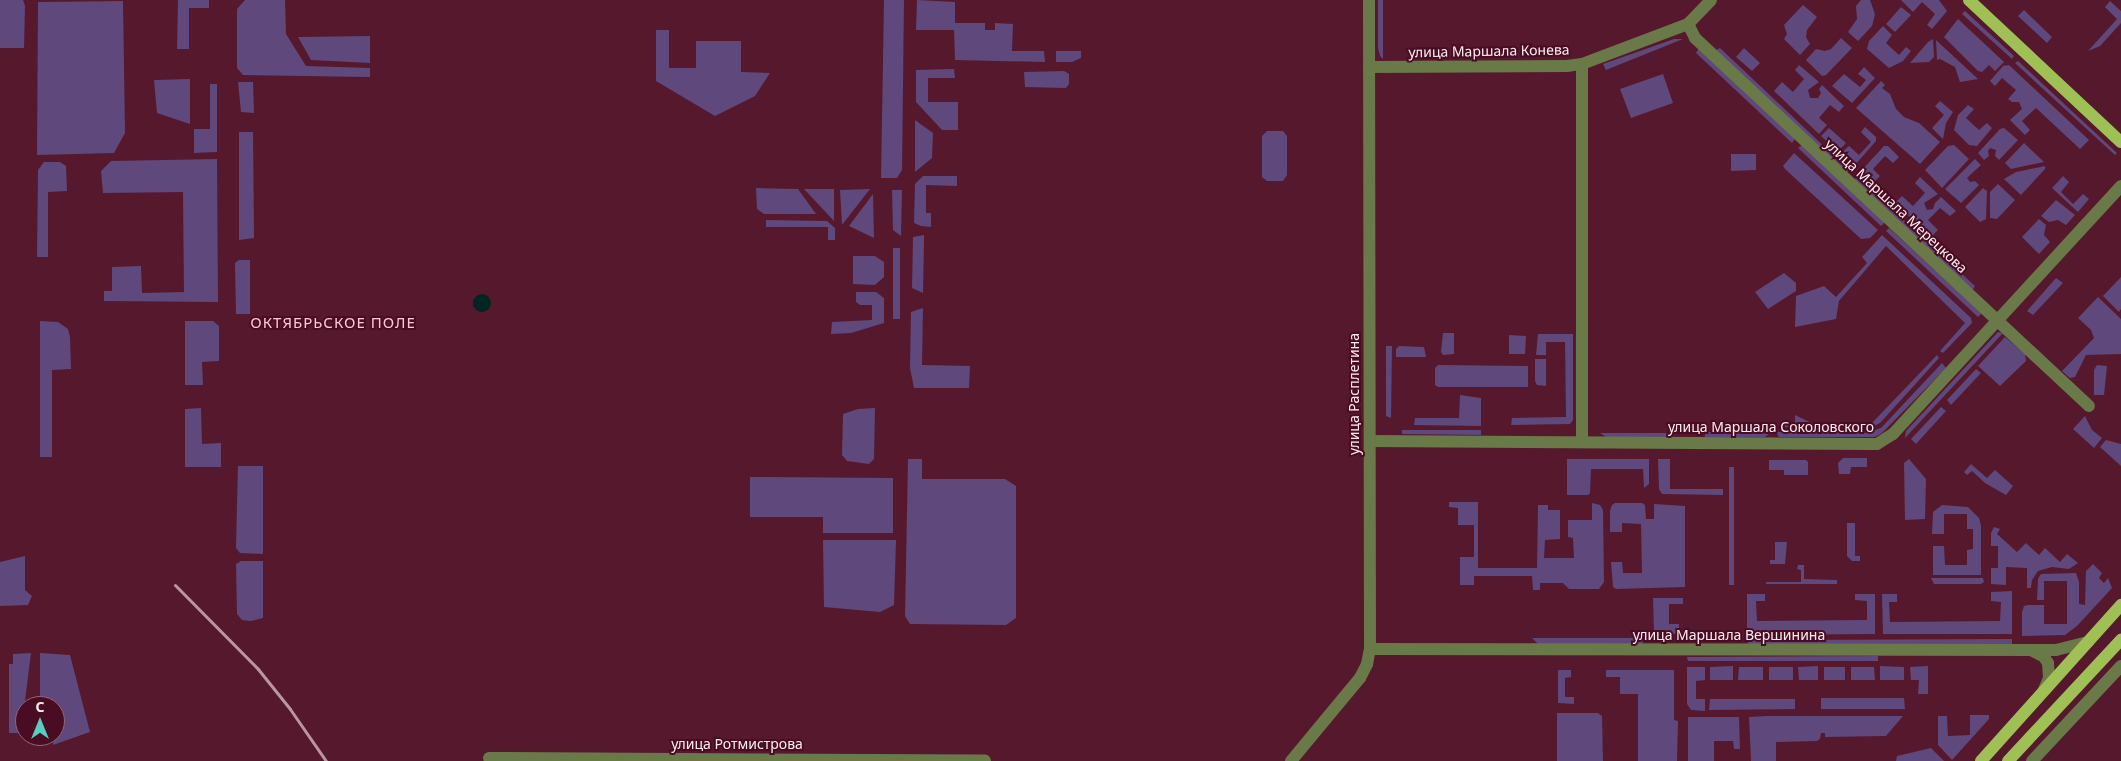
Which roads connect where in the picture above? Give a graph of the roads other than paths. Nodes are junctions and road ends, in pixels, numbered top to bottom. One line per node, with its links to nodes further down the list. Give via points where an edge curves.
1 (1369, 0): 6 (street, улица Расплетина)
2 (1711, 0): 4 (street, улица Маршала Конева)
3 (1970, 0): 7 (main road)
4 (1688, 24): 5 (street, улица Маршала Конева); 9 (street, улица Маршала Мерецкова, via 1695,38)
5 (1582, 64): 6 (street, улица Маршала Конева); 12 (street)
6 (1369, 67): 11 (street, улица Расплетина)
7 (2121, 142)
8 (2121, 186): 9 (street, улица Маршала Соколовского)
9 (1996, 320): 10 (street, улица Маршала Мерецкова); 12 (street, улица Маршала Соколовского, via 1893,434 1876,444)
10 (2089, 406)
11 (1370, 441): 12 (street, улица Маршала Соколовского); 16 (street, улица Расплетина)
12 (1582, 442)
13 (2121, 605): 15 (main road)
14 (2121, 640): 24 (main road)
15 (2088, 642): 17 (street, улица Маршала Вершинина, via 2056,650); 19 (main road)
16 (1370, 649): 17 (street, улица Маршала Вершинина); 22 (street, улица Расплетина, via 1360,678)
17 (2029, 649): 19 (street, via 2048,663 2049,678)
18 (2121, 666): 25 (street)
19 (2044, 690): 23 (main road)
20 (489, 758): 21 (street, улица Ротмистрова)
21 (985, 761)
22 (1291, 761)
23 (1981, 761)
24 (2008, 761)
25 (2032, 761)

